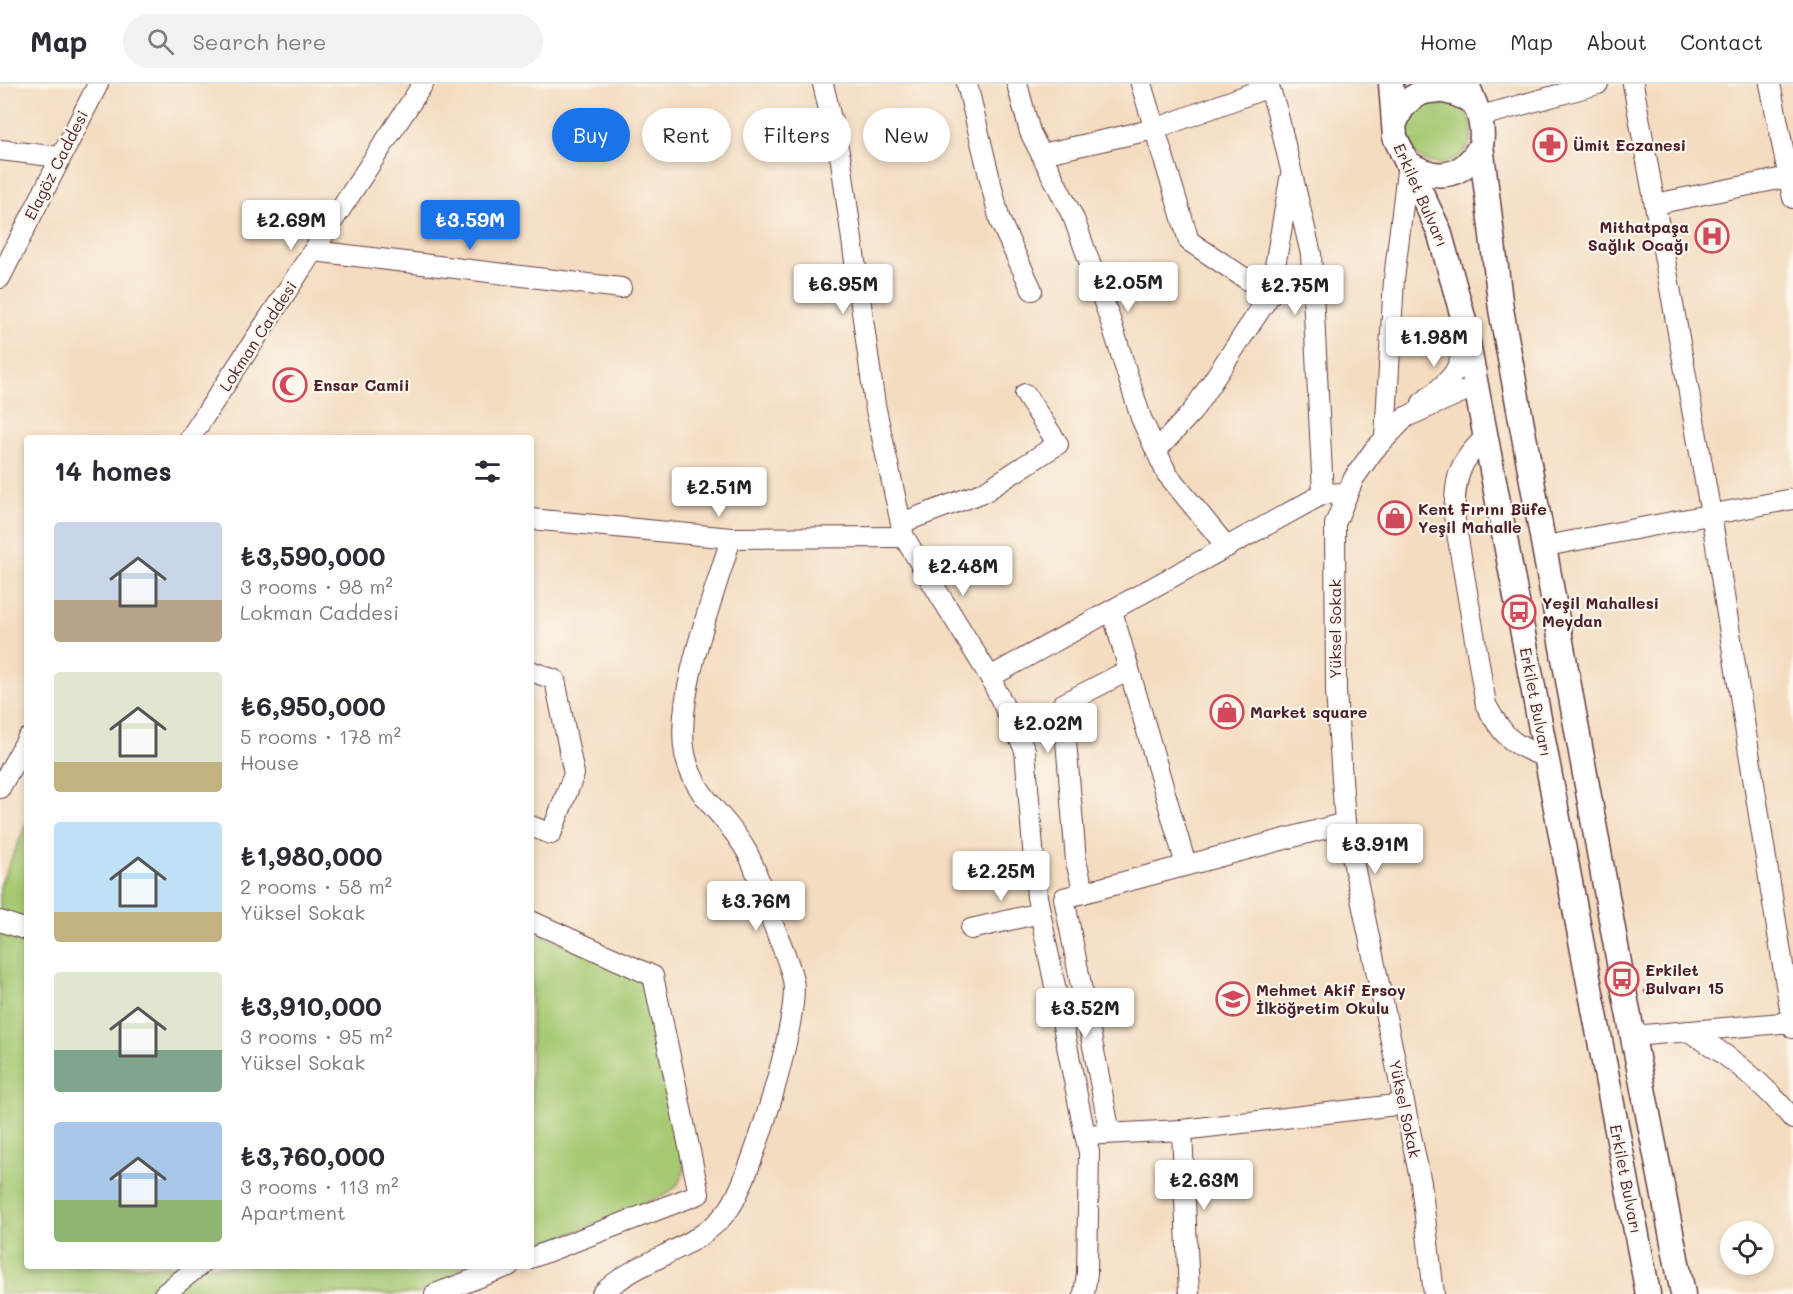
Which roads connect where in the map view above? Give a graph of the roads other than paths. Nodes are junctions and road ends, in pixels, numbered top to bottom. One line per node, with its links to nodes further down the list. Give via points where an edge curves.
1 (98, 84): 19 (street, Elagöz Caddesi)
2 (423, 84): 25 (street, Lokman Caddesi)
3 (823, 84): 43 (street, via 841,161 875,405)
4 (967, 84): 28 (street, via 1000,221)
5 (1017, 84): 18 (street, via 1030,132)
6 (1141, 84): 14 (street)
7 (1391, 84): 13 (main road, Erkilet Bulvarı)
8 (1598, 84): 12 (street)
9 (1633, 84): 24 (street)
10 (1770, 84): 17 (street)
11 (1269, 85): 14 (street); 21 (street)
12 (1474, 101): 13 (main road, via 1450,88 1421,90 1409,98); 15 (main road, Erkilet Bulvarı, via 1484,130)
13 (1395, 123): 20 (main road, Erkilet Bulvarı, via 1397,144)
14 (1155, 129): 18 (street); 29 (street, via 1189,241)
15 (1481, 145): 20 (main road, via 1474,158 1450,174 1435,175); 45 (main road, Erkilet Bulvarı, via 1501,309)
16 (0, 150): 19 (street)
17 (1788, 151): 22 (street)
18 (1041, 154): 37 (street, via 1074,219 1141,418)
19 (60, 157): 26 (street, Elagöz Caddesi)
20 (1408, 163): 30 (main road, Erkilet Bulvarı, via 1439,231); 36 (street, via 1394,279)
21 (1291, 170): 29 (street); 39 (street, via 1311,254)
22 (1789, 177): 23 (street); 24 (street)
23 (1793, 198)
24 (1655, 204): 41 (street)
25 (314, 251): 27 (street); 34 (street, Lokman Caddesi)
26 (0, 278)
27 (621, 288)
28 (1032, 290)
29 (1270, 295): 37 (street, via 1192,412)
30 (1463, 317): 31 (main road, Erkilet Bulvarı); 33 (street, via 1460,365 1451,378)
31 (1476, 386): 33 (street, Yüksel Sokak); 35 (main road, Erkilet Bulvarı)
32 (1025, 394): 43 (street, via 1058,444 984,492)
33 (1406, 417): 36 (street, Yüksel Sokak)
34 (192, 435)
35 (1486, 437): 52 (main road, Erkilet Bulvarı); 52 (street, via 1466,455 1455,483 1454,515 1485,705 1499,729 1520,748)
36 (1385, 438): 38 (street, Yüksel Sokak)
37 (1156, 451): 46 (street, via 1167,474)
38 (1346, 493): 39 (street); 54 (street, Yüksel Sokak, via 1335,524 1336,691)
39 (1323, 494): 46 (street)
40 (1793, 499): 41 (street)
41 (1711, 514): 45 (street); 63 (street)
42 (534, 519): 44 (street)
43 (903, 530): 44 (street); 50 (street)
44 (731, 538): 76 (street, via 687,690 682,722 684,745 698,791 728,824 748,855 794,982 786,1041 761,1133 745,1180 729,1209 706,1233 639,1266)
45 (1546, 546): 65 (main road, Erkilet Bulvarı)
46 (1227, 548): 47 (street)
47 (1112, 611): 48 (street); 50 (street)
48 (1129, 670): 56 (street); 57 (street, via 1063,704 1076,861)
49 (534, 672): 55 (street, via 555,680 574,774 551,834)
50 (990, 677): 58 (street, via 1024,750)
51 (24, 744): 53 (street)
52 (1546, 757): 80 (main road, Erkilet Bulvarı)
53 (3, 773)
54 (1345, 823): 56 (street); 66 (street, Yüksel Sokak)
55 (534, 827)
56 (1186, 865): 57 (street)
57 (1084, 892): 69 (street, via 1064,898)
58 (1040, 913): 62 (street); 70 (street)
59 (0, 921): 61 (street)
60 (534, 922): 71 (street, via 653,975 699,1194)
61 (24, 929)
62 (971, 929)
63 (1792, 1025): 64 (street)
64 (1688, 1031): 65 (street); 67 (street, via 1740,1065)
65 (1633, 1036): 81 (main road, Erkilet Bulvarı)
66 (1404, 1104): 68 (street); 79 (street, Yüksel Sokak, via 1421,1183)
67 (1793, 1119)
68 (1182, 1130): 69 (street); 78 (street)
69 (1110, 1133): 70 (street)
70 (1085, 1135): 77 (street, via 1089,1152)
71 (534, 1257)
72 (195, 1269): 74 (street)
73 (479, 1270): 75 (street)
74 (164, 1294)
75 (435, 1294)
76 (602, 1294)
77 (1084, 1294)
78 (1189, 1294)
79 (1434, 1294)
80 (1648, 1294)
81 (1683, 1294)

